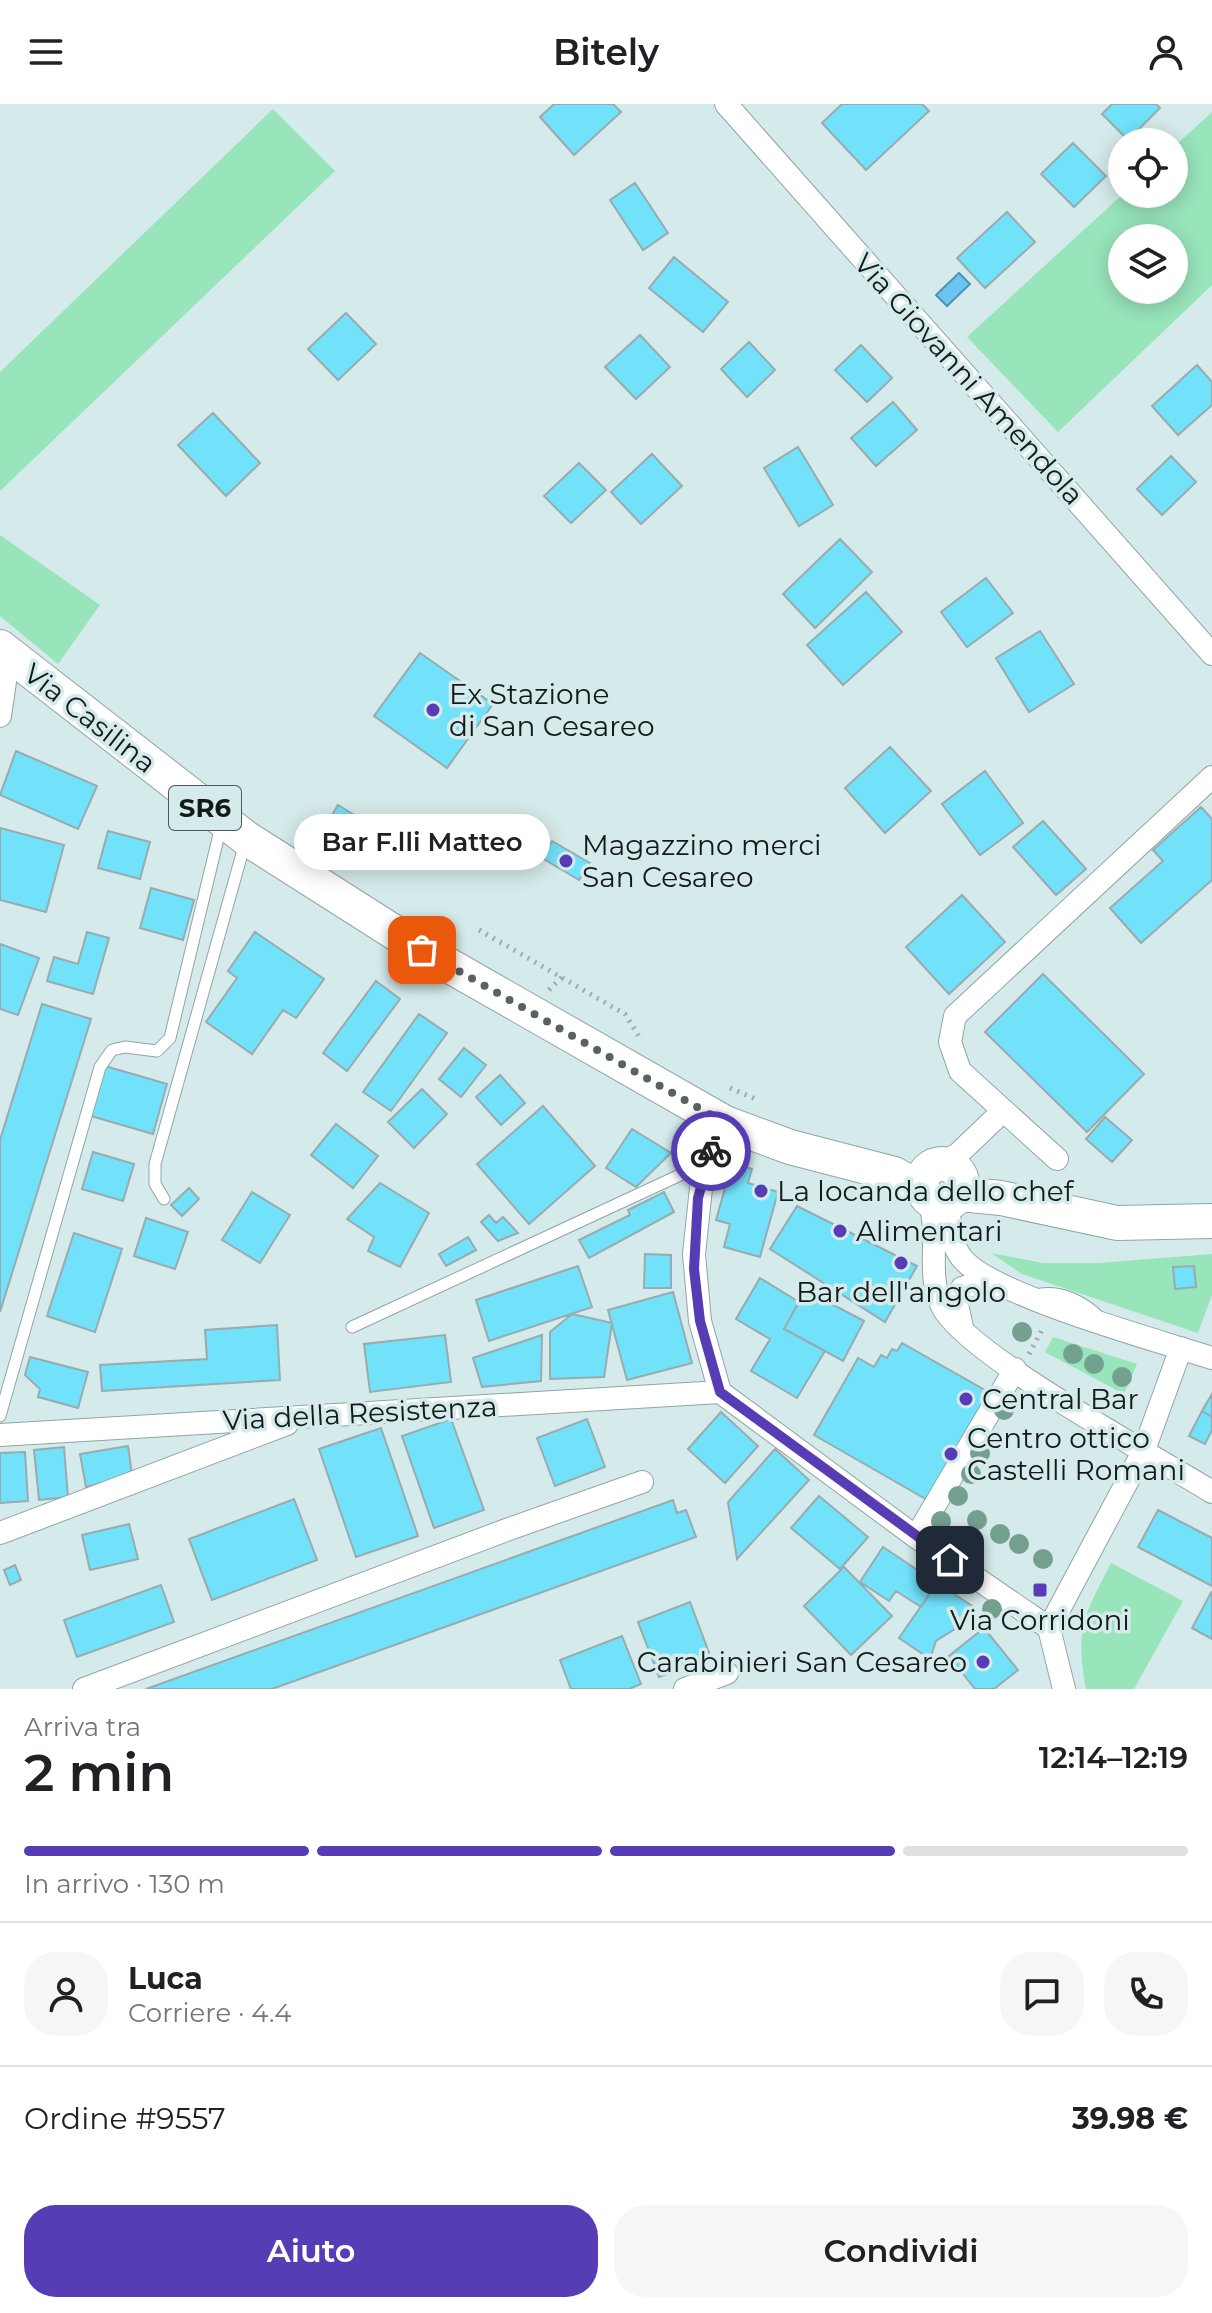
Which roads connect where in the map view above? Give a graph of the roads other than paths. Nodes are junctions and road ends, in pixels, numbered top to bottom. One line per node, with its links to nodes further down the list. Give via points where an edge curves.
1 (726, 104): 3 (street, Via Giovanni Amendola)
2 (4, 650): 4 (street); 6 (main road, Via Casilina / SR6)
3 (1212, 654)
4 (0, 716)
5 (1212, 777): 7 (street, via 955,1016 950,1042 957,1066)
6 (234, 830): 8 (main road, Via Casilina / SR6, via 422,950); 12 (lane, via 155,1164 155,1184); 22 (lane, via 170,1038 157,1051 112,1050 100,1067)
7 (1003, 1111): 9 (street); 11 (street)
8 (725, 1123): 10 (street); 11 (main road, Via Casilina / SR6, via 790,1147)
9 (1057, 1159)
10 (707, 1163): 16 (lane); 21 (street, via 696,1219 695,1287)
11 (940, 1180): 13 (main road, Via Casilina, via 1117,1223); 14 (street, via 961,1257); 17 (street, via 934,1284 947,1316)
12 (164, 1199)
13 (1212, 1221)
14 (1024, 1296): 15 (street); 15 (lane, via 1051,1292 1088,1305); 17 (street, via 984,1284 962,1288 956,1300)
15 (1109, 1324): 18 (street)
16 (352, 1327)
17 (964, 1335): 20 (street)
18 (1181, 1348): 19 (street); 25 (street)
19 (1212, 1358)
20 (1017, 1371): 25 (street); 29 (street)
21 (720, 1392): 23 (street, Via della Resistenza); 29 (street)
22 (0, 1416)
23 (308, 1416): 24 (street, Via della Resistenza); 28 (street)
24 (0, 1435)
25 (1144, 1450): 27 (street); 30 (street)
26 (642, 1482): 32 (street)
27 (1212, 1492)
28 (0, 1533)
29 (916, 1537): 30 (street)
30 (1049, 1628): 34 (street)
31 (727, 1673): 33 (street)
32 (84, 1689)
33 (685, 1689)
34 (1064, 1689)

